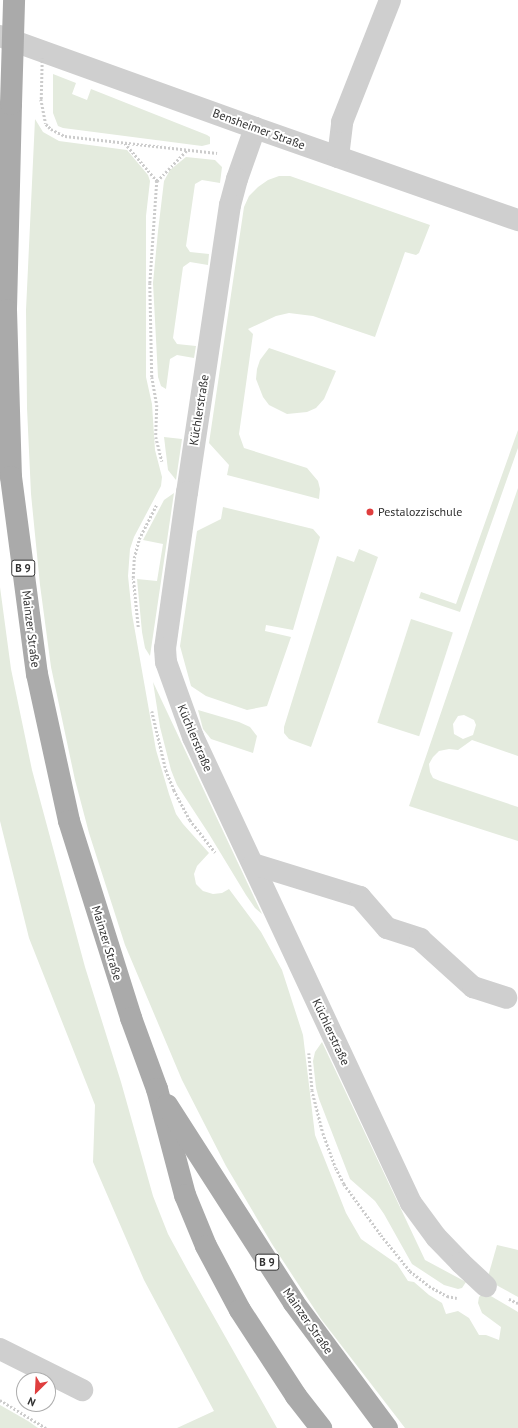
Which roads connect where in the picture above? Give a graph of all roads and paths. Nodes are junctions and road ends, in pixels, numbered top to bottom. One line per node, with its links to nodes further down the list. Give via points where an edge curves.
1 (14, 0): 15 (main road, Mainzer Straße / B 9, bridge, via 6,310 11,477 37,674 69,821 131,1018)
2 (390, 0): 9 (street, via 342,122)
3 (0, 36): 5 (street, Bensheimer Straße)
4 (42, 99): 6 (path, via 46,124 57,133)
5 (256, 128): 8 (street, Küchlerstraße); 9 (street, Bensheimer Straße)
6 (125, 143): 7 (path); 10 (path)
7 (188, 150): 8 (path); 10 (path)
8 (244, 155): 12 (street, Küchlerstraße, via 230,205)
9 (338, 157): 11 (street, Bensheimer Straße)
10 (157, 181): 12 (path, via 150,283 152,377 157,405 156,437 164,471 172,486)
11 (518, 220)
12 (187, 492): 13 (street, Küchlerstraße, via 165,648 166,662 193,737)
13 (253, 864): 14 (street, via 360,897 387,928 420,939 473,986); 16 (street, Küchlerstraße, via 411,1203 436,1237)
14 (506, 998)
15 (157, 1089): 21 (main road, Mainzer Straße / B 9, via 185,1195 206,1246 240,1310 296,1396); 22 (main road, Mainzer Straße / B 9, via 294,1303)
16 (486, 1286)
17 (0, 1349): 18 (street)
18 (82, 1390)
19 (0, 1400): 20 (path)
20 (46, 1428)
21 (321, 1428)
22 (387, 1428)

